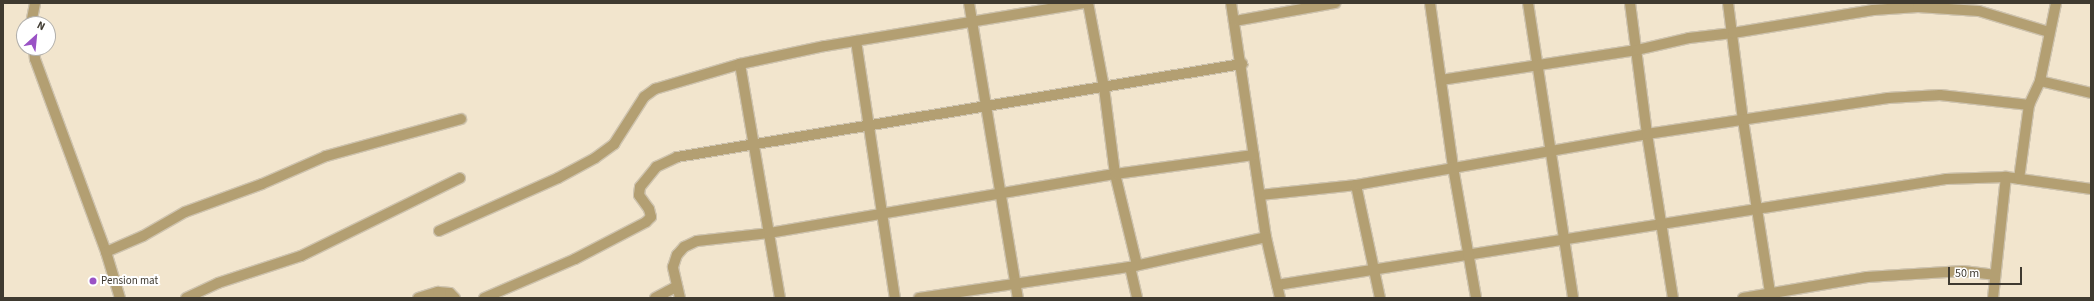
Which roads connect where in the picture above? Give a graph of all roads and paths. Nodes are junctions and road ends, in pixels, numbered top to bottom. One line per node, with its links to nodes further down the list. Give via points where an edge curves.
1 (35, 3): 12 (street)
2 (969, 3): 13 (street)
3 (1085, 3): 13 (street)
4 (1088, 3): 25 (street)
5 (1231, 3): 14 (street)
6 (1331, 3): 14 (street)
7 (1430, 3): 23 (street)
8 (1528, 3): 22 (street)
9 (1630, 3): 18 (street)
10 (1728, 3): 16 (street)
11 (2056, 3): 15 (street)
12 (33, 16)
13 (971, 21): 17 (street); 28 (street)
14 (1235, 21): 21 (street)
15 (2049, 32): 16 (street, via 1979,11 1918,7 1873,10); 24 (street)
16 (1734, 33): 18 (street, via 1689,38); 30 (street)
17 (856, 41): 20 (street); 31 (street)
18 (1637, 50): 22 (street); 32 (street)
19 (35, 56): 52 (street)
20 (740, 64): 33 (street); 48 (street, via 655,89 644,97 614,144 595,158 558,178)
21 (1242, 64): 25 (street); 35 (street)
22 (1539, 66): 23 (street); 34 (street)
23 (1441, 80): 36 (street)
24 (2040, 81): 26 (street); 27 (street)
25 (1104, 88): 28 (street); 37 (street)
26 (2091, 93)
27 (2029, 105): 30 (street, via 1940,95 1896,97); 40 (street)
28 (986, 108): 31 (street); 43 (street)
29 (460, 119): 52 (street, via 326,156 262,184 185,212 143,236)
30 (1743, 120): 32 (street); 45 (street)
31 (870, 126): 33 (street); 46 (street)
32 (1647, 134): 34 (street); 47 (street)
33 (753, 144): 49 (street); 65 (street, via 699,152 678,157 656,167 640,188 639,194 651,217 646,222 575,259)
34 (1551, 151): 36 (street); 51 (street)
35 (1254, 155): 37 (street); 44 (street)
36 (1453, 167): 41 (street); 53 (street)
37 (1115, 174): 43 (street); 54 (street)
38 (2006, 177): 40 (street); 45 (street, via 1946,179); 56 (street)
39 (460, 178): 62 (street, via 301,256 218,283)
40 (2019, 179): 42 (street)
41 (1356, 185): 44 (street); 55 (street)
42 (2091, 189)
43 (999, 193): 46 (street); 57 (street)
44 (1260, 195): 50 (street)
45 (1758, 207): 47 (street); 60 (street)
46 (880, 213): 49 (street); 69 (street)
47 (1662, 223): 51 (street); 77 (street)
48 (439, 231)
49 (769, 233): 59 (street, via 714,238 684,247 677,255 673,267); 68 (street)
50 (1266, 237): 54 (street); 58 (street)
51 (1563, 240): 53 (street); 76 (street)
52 (106, 252): 61 (street)
53 (1469, 253): 55 (street); 75 (street)
54 (1134, 266): 57 (street); 72 (street)
55 (1374, 270): 58 (street); 74 (street)
56 (1994, 275): 60 (street, via 1963,271 1898,274); 79 (street)
57 (1015, 283): 70 (street); 71 (street)
58 (1277, 285): 73 (street)
59 (676, 287): 66 (street); 67 (street)
60 (1770, 295): 78 (street)
61 (120, 298)
62 (186, 298)
63 (418, 298): 64 (street, via 438,292 450,294)
64 (455, 298)
65 (484, 298)
66 (655, 298)
67 (680, 298)
68 (780, 298)
69 (895, 298)
70 (919, 298)
71 (1018, 298)
72 (1137, 298)
73 (1280, 298)
74 (1380, 298)
75 (1476, 298)
76 (1573, 298)
77 (1673, 298)
78 (1743, 298)
79 (1994, 298)

